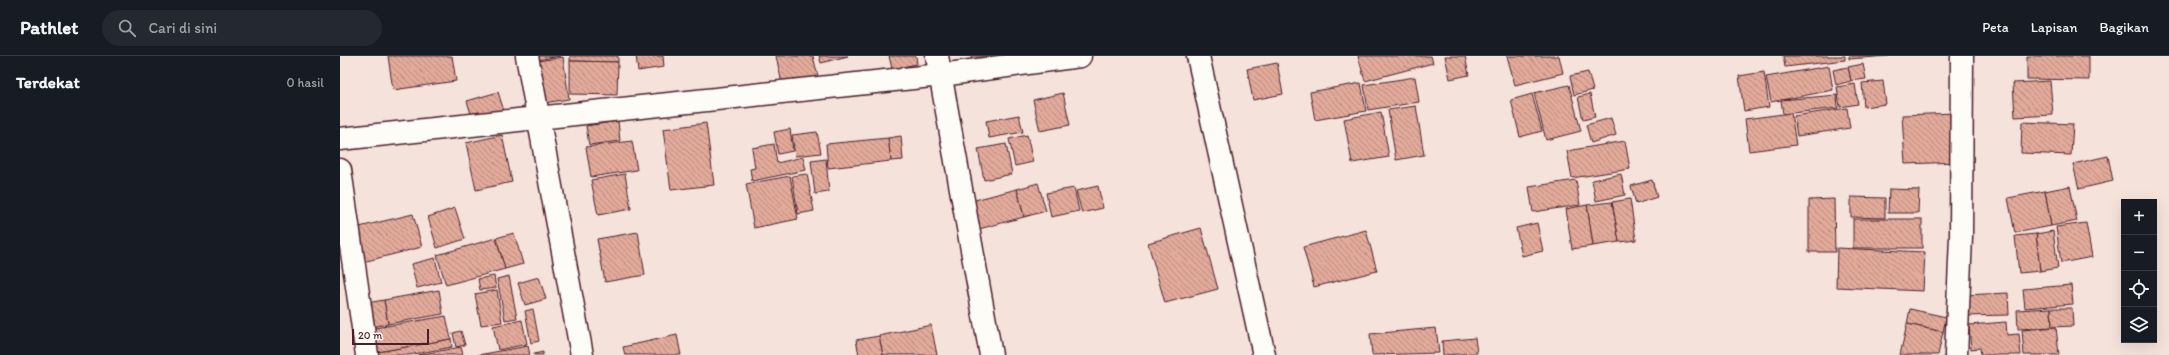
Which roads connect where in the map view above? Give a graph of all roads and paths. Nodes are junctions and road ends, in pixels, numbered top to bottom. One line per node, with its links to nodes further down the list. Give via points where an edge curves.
1 (527, 56): 6 (street)
2 (1080, 56): 5 (street)
3 (1198, 56): 12 (street)
4 (1962, 56): 13 (street, via 1961,237)
5 (939, 66): 6 (street); 11 (street)
6 (538, 117): 7 (street); 10 (street)
7 (340, 139)
8 (340, 170): 9 (street)
9 (368, 355)
10 (582, 355)
11 (992, 355)
12 (1264, 355)
13 (1956, 355)

